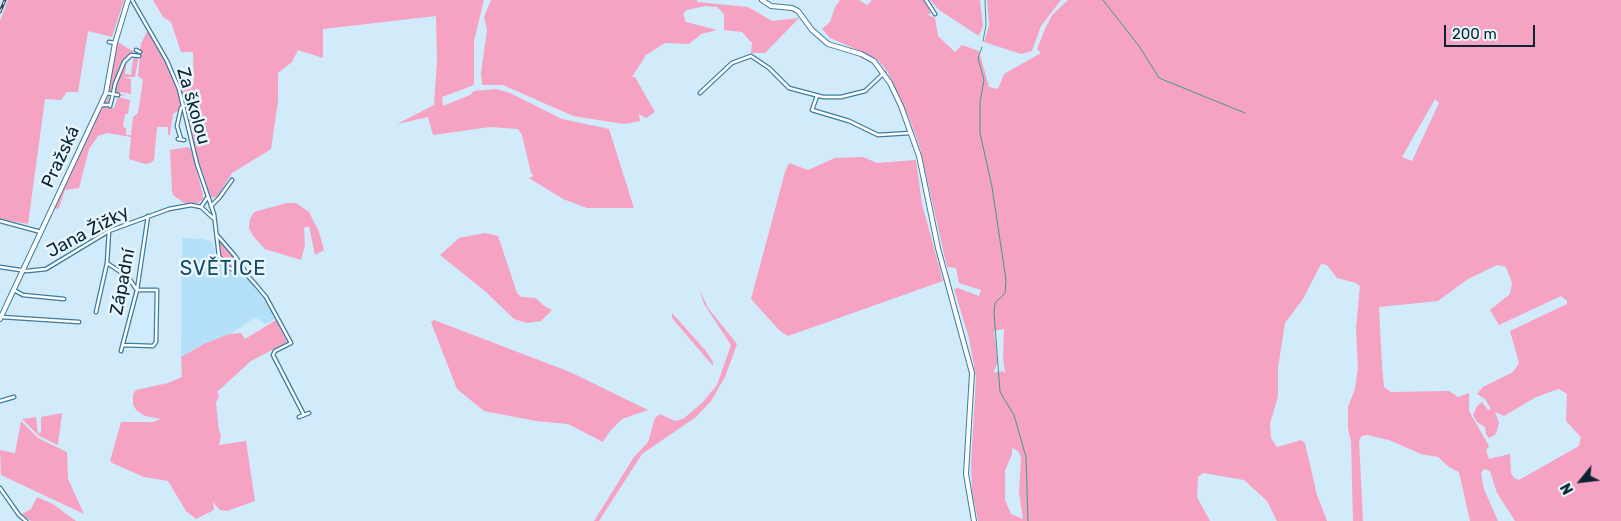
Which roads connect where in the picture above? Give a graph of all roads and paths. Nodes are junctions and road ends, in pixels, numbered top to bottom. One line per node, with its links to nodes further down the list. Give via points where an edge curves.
1 (128, 0): 6 (street, Pražská)
2 (132, 0): 16 (street, Za školou, via 167,61)
3 (762, 0): 9 (street, via 771,6 798,11 822,40 867,56)
4 (926, 0): 5 (street)
5 (936, 14)
6 (117, 41): 7 (street); 10 (street, Pražská)
7 (110, 42)
8 (131, 59): 12 (street, via 138,53 126,58)
9 (884, 73): 14 (street, via 869,88 854,95); 17 (street)
10 (106, 93): 12 (street); 15 (street, Pražská)
11 (700, 93): 14 (street, via 732,63 751,56 770,68 789,88)
12 (113, 94): 13 (street); 15 (street, via 110,106)
13 (118, 95)
14 (817, 96): 17 (street, via 812,110 849,121 878,135)
15 (101, 105): 27 (street, Pražská)
16 (184, 106): 18 (street, via 178,126); 20 (street, Za školou)
17 (912, 133): 48 (street, via 938,248 972,373 966,474)
18 (181, 139)
19 (232, 180): 22 (street)
20 (207, 196): 21 (street); 22 (street, Za školou)
21 (201, 206): 23 (street, Jana Žižky); 25 (street)
22 (211, 206): 25 (street, Za školou)
23 (148, 216): 26 (street, Jana Žižky); 34 (street, Západní)
24 (0, 221): 27 (street)
25 (215, 221): 28 (street, Za školou)
26 (110, 231): 29 (street); 31 (street, Jana Žižky, via 51,267)
27 (41, 232): 31 (street, Pražská)
28 (216, 235): 32 (street); 32 (street, Za školou, via 217,253 221,259 234,272)
29 (107, 263): 34 (street, via 128,277); 36 (street)
30 (0, 267): 31 (street, Jana Žižky)
31 (23, 271): 33 (street, Pražská)
32 (247, 275): 44 (street, via 264,295 291,343 274,352 274,357)
33 (14, 290): 35 (street, via 23,295); 37 (street, Pražská)
34 (137, 290): 39 (street, Západní); 39 (street, via 157,290 156,342 153,346)
35 (64, 299)
36 (96, 312)
37 (0, 318): 38 (street)
38 (79, 322)
39 (123, 345): 40 (street, Západní)
40 (121, 351)
41 (14, 397): 42 (street)
42 (0, 401)
43 (309, 413): 44 (street)
44 (304, 415): 45 (street)
45 (299, 417)
46 (0, 488): 47 (street)
47 (26, 521)
48 (974, 521)

